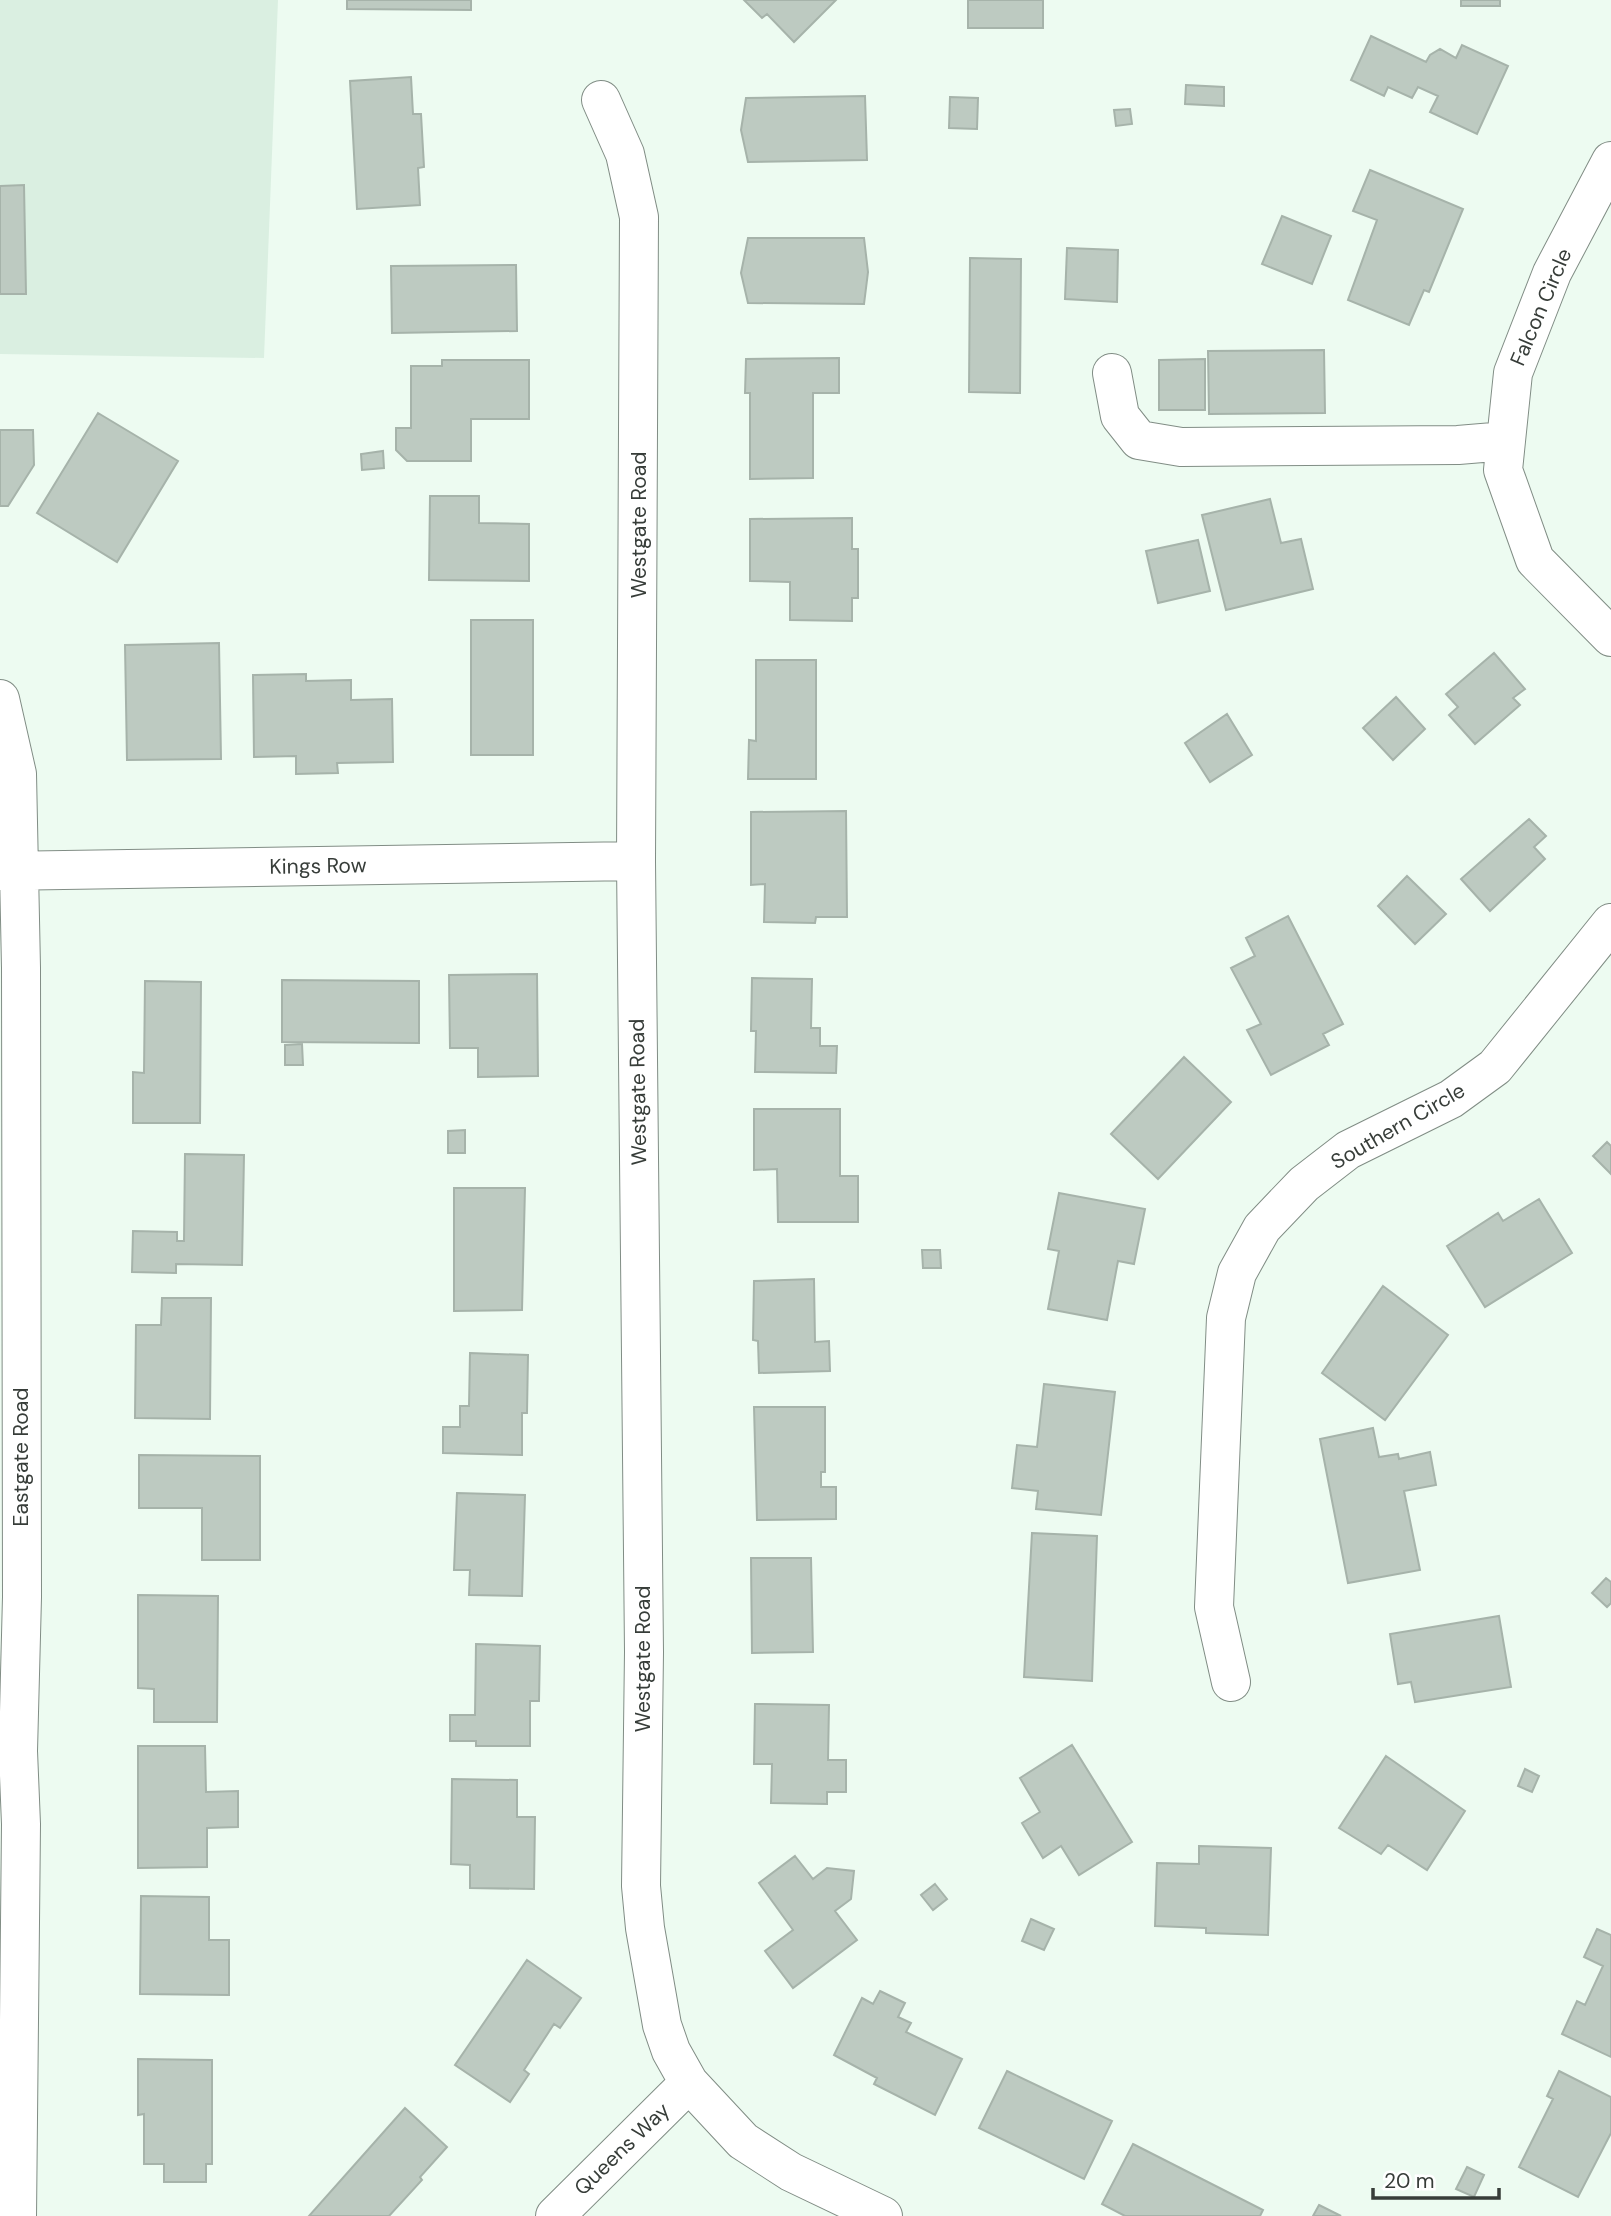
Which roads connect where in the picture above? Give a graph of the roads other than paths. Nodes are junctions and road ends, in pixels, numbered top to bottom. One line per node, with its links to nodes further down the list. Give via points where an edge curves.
1 (601, 100): 7 (street, Westgate Road, via 625,154 639,217)
2 (1611, 161): 4 (street, Falcon Circle, via 1552,274 1513,373)
3 (1112, 373): 4 (street, via 1120,415 1139,440 1181,447)
4 (1506, 441): 5 (street, Falcon Circle, via 1503,470 1535,560)
5 (1611, 636)
6 (0, 699): 8 (street, Eastgate Road, via 17,774)
7 (636, 861): 8 (street, Kings Row); 11 (street, Westgate Road, via 644,1652 641,1886 662,2025)
8 (9, 871): 12 (street, Eastgate Road, via 22,1597)
9 (1611, 923): 10 (street, Southern Circle, via 1495,1066 1451,1099 1348,1150 1304,1184 1262,1228 1237,1273 1226,1318 1214,1607)
10 (1231, 1682)
11 (689, 2083): 13 (street, Queens Way); 14 (street, Westgate Road, via 743,2141 791,2172)
12 (17, 2216)
13 (555, 2216)
14 (883, 2216)

